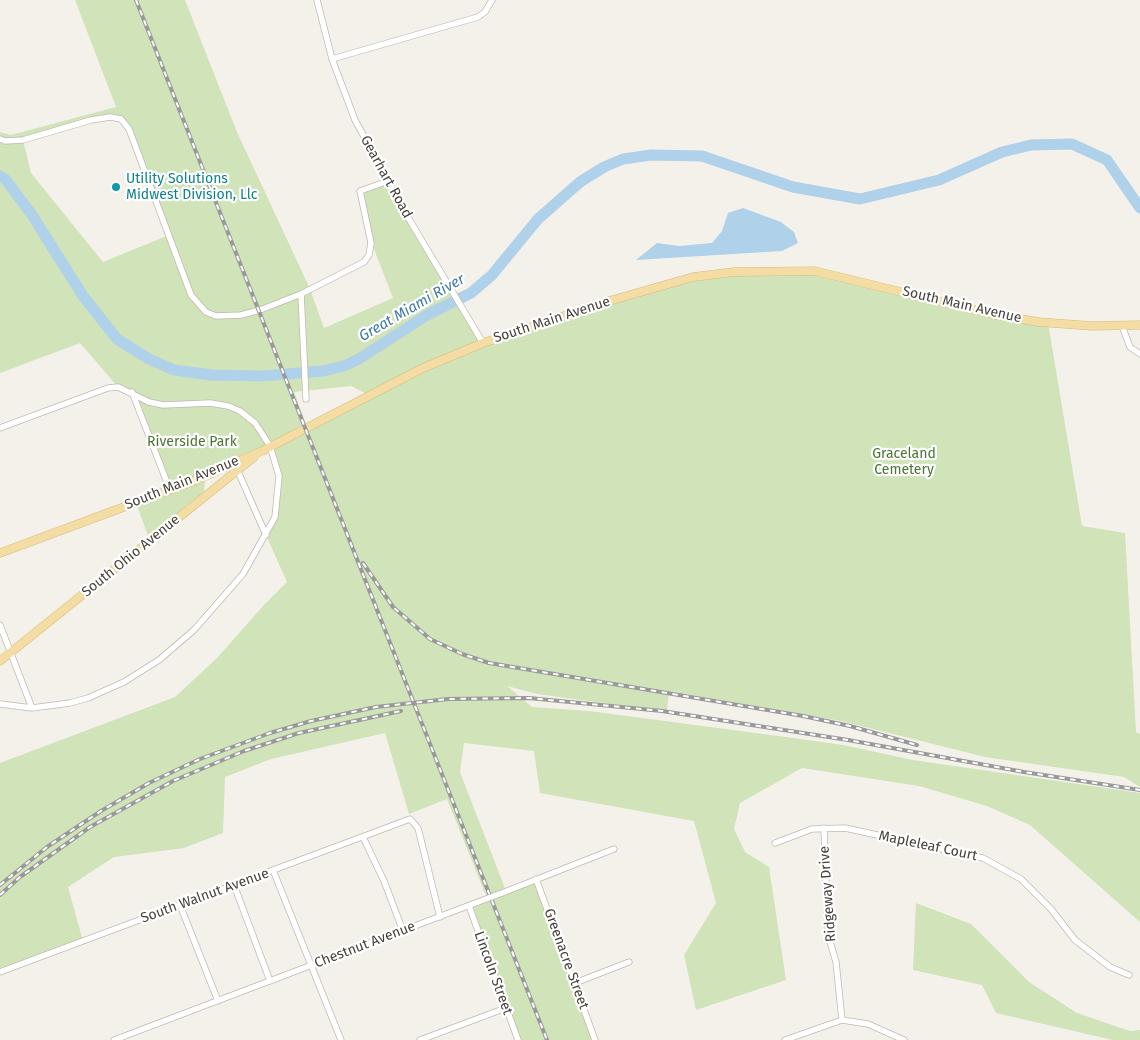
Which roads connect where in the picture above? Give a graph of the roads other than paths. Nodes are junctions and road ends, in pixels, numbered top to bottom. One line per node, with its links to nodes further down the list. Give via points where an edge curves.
1 (317, 0): 3 (street, Gearhart Road)
2 (492, 0): 3 (street, via 486,12 478,17)
3 (332, 59): 5 (street, Gearhart Road, via 355,120)
4 (2, 140): 6 (street, via 23,140 91,120 121,119 129,129 191,295 198,305 206,312 227,317 260,310)
5 (388, 181): 6 (street, via 360,191 371,243 364,262); 9 (street, Gearhart Road)
6 (300, 294): 12 (street)
7 (1122, 326): 8 (main road, South Main Avenue); 9 (main road, South Main Avenue, via 1039,322 996,315 815,271 734,272 693,278 616,299); 10 (street, via 1130,346)
8 (1140, 326)
9 (483, 343): 14 (main road, South Main Avenue, via 423,368)
10 (1140, 354)
11 (132, 392): 13 (street, via 118,387 108,388); 14 (street, via 149,402 163,405 210,403 228,406 255,423); 18 (street)
12 (306, 399)
13 (0, 428)
14 (270, 446): 15 (main road, South Main Avenue); 19 (street, via 280,476 275,517)
15 (262, 451): 16 (main road, South Main Avenue); 17 (main road, South Ohio Avenue)
16 (234, 463): 17 (street); 18 (main road, South Main Avenue)
17 (237, 471): 19 (street); 22 (main road, South Ohio Avenue)
18 (170, 490): 20 (main road, South Main Avenue)
19 (266, 535): 25 (street, via 237,581 194,630 159,660 124,682 88,698)
20 (0, 553)
21 (0, 624): 22 (street)
22 (11, 653): 23 (main road, South Ohio Avenue); 25 (street)
23 (0, 661)
24 (0, 704): 25 (street)
25 (32, 708)
26 (824, 828): 28 (street, Mapleleaf Court, via 812,829); 40 (street, Mapleleaf Court, via 845,828 983,858 1021,879 1051,909 1075,940 1110,968); 45 (street, Ridgeway Drive, via 828,935 836,962)
27 (363, 837): 30 (street, South Walnut Avenue); 35 (street, South Walnut Avenue, via 410,819 418,828); 36 (street)
28 (775, 843)
29 (614, 849): 31 (street, Chestnut Avenue)
30 (273, 870): 32 (street, South Walnut Avenue); 38 (street)
31 (536, 879): 34 (street, Chestnut Avenue, bridge); 42 (street, Greenacre Street)
32 (234, 885): 33 (street, South Walnut Avenue); 41 (street)
33 (180, 905): 39 (street, South Walnut Avenue); 43 (street)
34 (469, 906): 35 (street, Chestnut Avenue); 44 (street, Lincoln Street)
35 (440, 916): 36 (street, Chestnut Avenue)
36 (403, 931): 38 (street, Chestnut Avenue)
37 (628, 962): 42 (street)
38 (311, 965): 41 (street, Chestnut Avenue); 47 (street)
39 (0, 972)
40 (1129, 975)
41 (270, 981): 43 (street, Chestnut Avenue)
42 (575, 983): 50 (street, Greenacre Street)
43 (218, 1001): 46 (street, Chestnut Avenue)
44 (506, 1008): 48 (street); 49 (street, Lincoln Street)
45 (842, 1020): 51 (street); 52 (street, via 868,1024)
46 (114, 1040)
47 (341, 1040)
48 (420, 1040)
49 (518, 1040)
50 (595, 1040)
51 (785, 1040)
52 (904, 1040)

